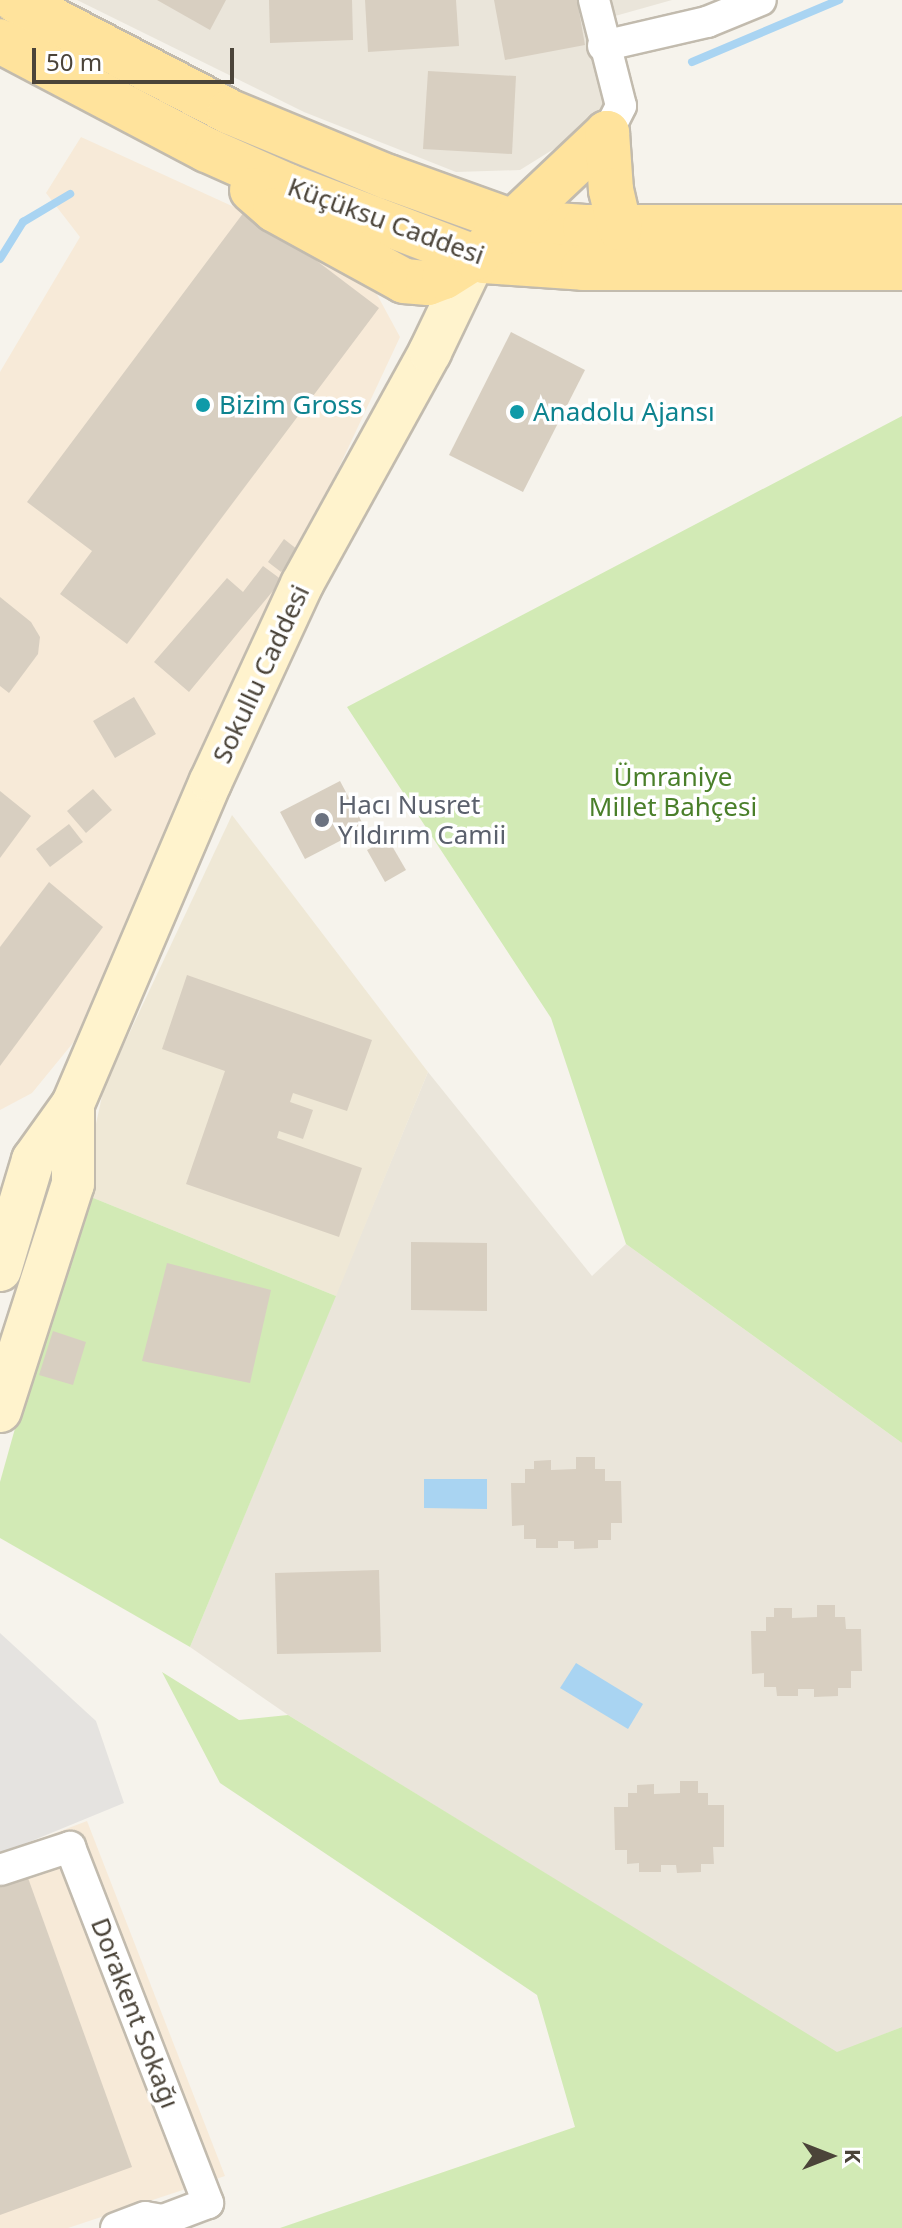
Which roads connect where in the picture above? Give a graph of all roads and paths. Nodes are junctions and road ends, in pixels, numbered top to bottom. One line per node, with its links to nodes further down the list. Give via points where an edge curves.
1 (15, 0): 8 (main road, Küçüksu Caddesi, via 230,112)
2 (594, 0): 5 (street)
3 (761, 0): 5 (street, via 707,22)
4 (0, 41): 7 (main road, Küçüksu Caddesi)
5 (603, 46): 6 (street, via 621,106)
6 (607, 133): 8 (main road); 10 (main road)
7 (207, 150): 11 (main road, Küçüksu Caddesi); 13 (main road, via 275,210)
8 (498, 217): 10 (main road, Küçüksu Caddesi, via 548,227); 11 (main road)
9 (902, 227): 10 (main road, Küçüksu Caddesi)
10 (620, 228)
11 (475, 258): 12 (main road, Küçüksu Caddesi, via 583,268); 13 (main road, via 436,280); 14 (street, Sokullu Caddesi)
12 (902, 268)
13 (404, 281): 14 (street)
14 (430, 352): 15 (street, Sokullu Caddesi, via 302,584)
15 (73, 1104): 16 (street, Sokullu Caddesi, via 33,1160); 17 (street, Sokullu Caddesi, via 73,1184)
16 (0, 1270)
17 (0, 1411)
18 (0, 1870): 19 (street, Dorakent Sokağı, via 70,1847 208,2203)
19 (161, 2224): 20 (street, Dorakent Sokağı, via 145,2217)
20 (116, 2228)

